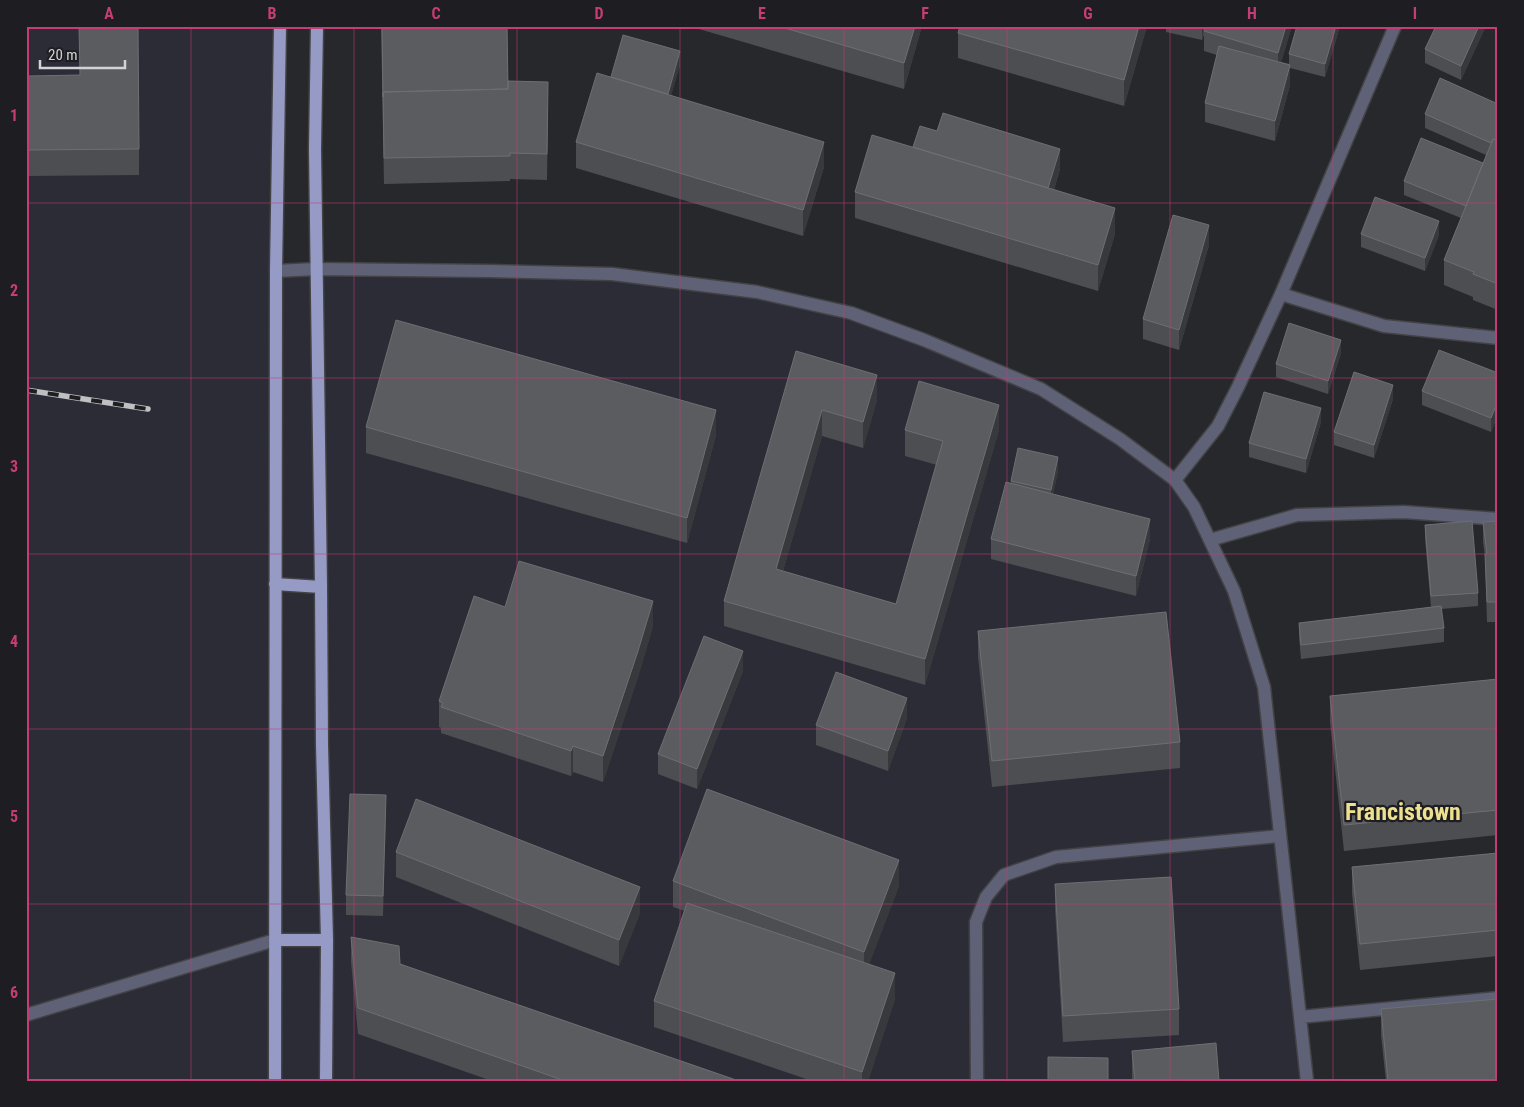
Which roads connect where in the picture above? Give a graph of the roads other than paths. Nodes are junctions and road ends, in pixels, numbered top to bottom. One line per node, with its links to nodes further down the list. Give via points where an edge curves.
1 (280, 26): 5 (main road)
2 (317, 26): 4 (main road)
3 (1395, 26): 6 (lane)
4 (316, 269): 5 (lane); 8 (lane, via 612,274 757,292 851,313 1041,389 1120,439); 12 (main road)
5 (276, 271): 11 (main road)
6 (1280, 294): 7 (lane, via 1384,326); 8 (lane, via 1218,426)
7 (1498, 338)
8 (1176, 480): 10 (lane)
9 (1498, 519): 10 (lane, via 1404,512 1297,515)
10 (1210, 540): 13 (lane, via 1234,591 1264,687)
11 (275, 584): 12 (main road); 14 (main road)
12 (321, 587): 15 (main road)
13 (1279, 836): 18 (lane); 21 (lane, via 1056,857 1004,875 986,897 976,922)
14 (275, 940): 15 (main road); 17 (lane); 19 (main road)
15 (327, 940): 20 (main road)
16 (1498, 998): 18 (lane)
17 (28, 1013)
18 (1300, 1018): 22 (lane)
19 (275, 1081)
20 (326, 1081)
21 (977, 1081)
22 (1307, 1081)

